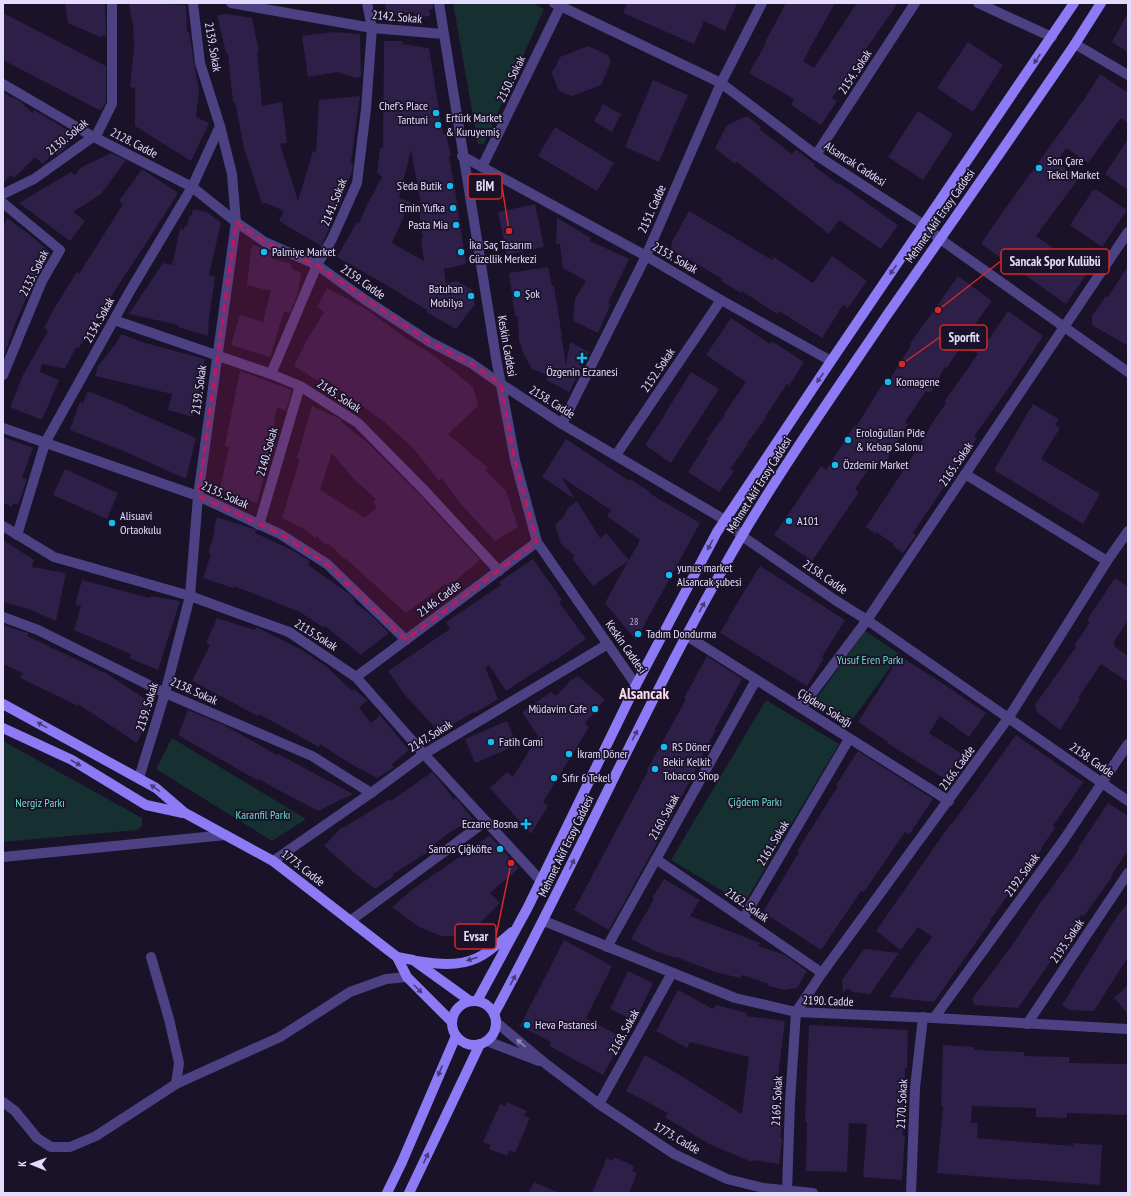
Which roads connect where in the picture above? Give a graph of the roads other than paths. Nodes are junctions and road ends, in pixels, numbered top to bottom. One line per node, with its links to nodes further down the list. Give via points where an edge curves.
1 (112, 3): 20 (street, 2130. Sokak, via 112,104 97,134)
2 (193, 3): 19 (street, 2139. Sokak, via 200,63)
3 (231, 3): 12 (street, 2142. Sokak)
4 (367, 3): 12 (street, 2141. Sokak)
5 (439, 3): 13 (street, Keskin Caddesi)
6 (762, 3): 17 (street, 2151. Cadde)
7 (915, 3): 21 (street, 2154. Sokak)
8 (978, 3): 14 (street)
9 (1074, 3): 14 (street, Mehmet Akif Ersoy Caddesi)
10 (1101, 3): 15 (street, Mehmet Akif Ersoy Caddesi)
11 (559, 4): 17 (street, Alsancak Caddesi); 23 (street, 2150. Sokak)
12 (372, 28): 13 (street, 2142. Sokak); 32 (street, 2141. Sokak, via 357,183 332,239)
13 (443, 34): 22 (street, Keskin Caddesi)
14 (1052, 37): 28 (street, Mehmet Akif Ersoy Caddesi, one-way to 28)
15 (1075, 44): 16 (street); 30 (street, Mehmet Akif Ersoy Caddesi)
16 (1128, 75)
17 (721, 83): 21 (street, Alsancak Caddesi); 31 (street, 2151. Cadde)
18 (3, 84): 20 (street, 2128. Cadde)
19 (220, 126): 24 (street, 2134. Sokak); 27 (street, 2139. Sokak, via 232,174)
20 (92, 136): 24 (street, 2128. Cadde); 25 (street, 2130. Sokak, via 34,178)
21 (816, 155): 28 (street, Alsancak Caddesi)
22 (462, 156): 23 (street, 2153. Sokak); 41 (street, Keskin Caddesi)
23 (482, 167): 31 (street, 2153. Sokak)
24 (192, 188): 27 (street, 2159. Cadde); 34 (street, 2134. Sokak)
25 (3, 194)
26 (3, 203): 40 (street, 2133. Sokak, via 60,250 42,281)
27 (236, 222): 32 (street, 2159. Cadde, via 265,242); 36 (street, 2139. Sokak)
28 (924, 225): 30 (street, Alsancak Caddesi); 37 (street, Mehmet Akif Ersoy Caddesi, one-way to 37)
29 (1128, 232): 35 (street, 2165. Sokak)
30 (940, 239): 35 (street, Alsancak Caddesi); 54 (street, Mehmet Akif Ersoy Caddesi, via 823,409)
31 (646, 256): 33 (street, 2153. Sokak); 43 (street, 2151. Cadde)
32 (317, 265): 39 (street, 2141. Sokak); 41 (street, 2159. Cadde, via 430,342 471,363)
33 (721, 300): 37 (street, 2153. Sokak); 46 (street, 2152. Sokak)
34 (114, 320): 36 (street, 2145. Sokak); 45 (street, 2134. Sokak)
35 (1064, 327): 38 (street, Alsancak Caddesi); 47 (street, 2165. Sokak)
36 (216, 354): 39 (street, 2145. Sokak); 48 (street, 2139. Sokak)
37 (831, 361): 49 (street, Mehmet Akif Ersoy Caddesi, one-way to 49)
38 (1128, 372)
39 (271, 374): 42 (street, 2145. Sokak)
40 (3, 375)
41 (501, 384): 43 (street, 2158. Cadde); 55 (street, Keskin Caddesi, via 515,460)
42 (300, 386): 50 (street, 2140. Sokak); 57 (street, 2145. Sokak, via 358,423)
43 (562, 424): 46 (street, 2158. Cadde)
44 (3, 428): 45 (street, 2135. Sokak)
45 (45, 443): 48 (street, 2135. Sokak); 53 (street, 2134. Sokak)
46 (616, 455): 49 (street, 2158. Cadde)
47 (965, 474): 56 (street); 60 (street, 2165. Sokak)
48 (198, 496): 50 (street, 2135. Sokak); 58 (street, 2139. Sokak)
49 (725, 520): 54 (street, 2158. Cadde); 66 (street, Mehmet Akif Ersoy Caddesi, one-way to 66)
50 (259, 525): 62 (street, 2135. Sokak, via 280,534 327,564)
51 (3, 526): 53 (street, 2115.Sokak)
52 (1128, 531): 56 (street, 2166. Cadde)
53 (16, 535): 58 (street, 2115.Sokak, via 54,557)
54 (742, 536): 60 (street, 2158. Cadde); 61 (street, Mehmet Akif Ersoy Caddesi, one-way to 54)
55 (537, 542): 57 (street, 2146. Cadde); 63 (street, Keskin Caddesi)
56 (1106, 561): 70 (street, 2166. Cadde)
57 (498, 571): 62 (street, 2146. Cadde)
58 (190, 596): 64 (street, 2115.Sokak, via 289,632); 67 (street, 2139. Sokak)
59 (3, 618): 67 (street, 2138. Sokak, via 38,630)
60 (867, 620): 69 (street, 2165. Sokak); 70 (street, 2158. Cadde)
61 (687, 636): 65 (street, Çiğdem Sokağı); 90 (street, Mehmet Akif Ersoy Caddesi, one-way to 61, via 629,746)
62 (406, 640): 64 (street, 2146. Cadde)
63 (608, 644): 66 (street, Keskin Caddesi); 74 (street, 2147. Sokak)
64 (356, 676): 74 (street, 2115.Sokak)
65 (756, 680): 69 (street, Çiğdem Sokağı); 84 (street, 2160. Sokak)
66 (636, 686): 87 (street, Mehmet Akif Ersoy Caddesi)
67 (165, 693): 75 (street, 2139. Sokak); 77 (street, 2138. Sokak, via 312,756)
68 (3, 704): 75 (street, 1773. Cadde, one-way to 68)
69 (801, 708): 72 (street, Çiğdem Sokağı)
70 (1009, 718): 76 (street, 2158. Cadde); 78 (street, 2166. Cadde)
71 (3, 728): 80 (street, 1773. Cadde, one-way to 80, via 72,760 146,805)
72 (850, 739): 78 (street, Çiğdem Sokağı); 88 (street, 2161. Sokak)
73 (1128, 744): 76 (street, 2192. Sokak)
74 (424, 754): 77 (street, 2147. Sokak); 81 (street, 2115.Sokak)
75 (139, 778): 80 (street, 1773. Cadde, one-way to 75, via 156,788)
76 (1102, 782): 79 (street, 2158. Cadde); 103 (street, 2192. Sokak, via 1063,841)
77 (371, 793): 85 (street, 2147. Sokak)
78 (949, 801): 97 (street, 2166. Cadde)
79 (1128, 801)
80 (185, 813): 82 (street, 1773. Cadde)
81 (486, 821): 87 (street, 2115.Sokak); 89 (street)
82 (226, 836): 83 (street); 85 (street, 1773. Cadde)
83 (3, 857)
84 (656, 859): 88 (street, 2162. Sokak); 92 (street, 2160. Sokak)
85 (273, 861): 89 (street, 1773. Cadde)
86 (1128, 873): 105 (street, 2193. Sokak)
87 (541, 881): 91 (street, Mehmet Akif Ersoy Caddesi)
88 (743, 919): 97 (street, 2162. Sokak)
89 (350, 921): 94 (street, 1773. Cadde)
90 (544, 921): 92 (street, 2190. Cadde); 102 (street, Mehmet Akif Ersoy Caddesi, one-way to 90)
91 (516, 930): 95 (street, one-way to 95, via 476,958 454,964); 99 (street, Mehmet Akif Ersoy Caddesi)
92 (607, 946): 96 (street, 2190. Cadde)
93 (151, 957): 110 (street, via 179,1064)
94 (397, 957): 95 (street, 1773. Cadde); 98 (street, 1773. Cadde)
95 (413, 960): 99 (street, 1773. Cadde)
96 (672, 973): 100 (street, 2190. Cadde, via 735,998); 112 (street, 2168. Sokak)
97 (822, 973): 100 (street, 2166. Cadde)
98 (407, 977): 104 (street, 1773. Cadde, one-way to 104); 110 (street, via 386,979 350,992 280,1037)
99 (473, 1001): 102 (street, via 484,1003); 104 (street, via 457,1009)
100 (796, 1012): 101 (street, 2190. Cadde); 113 (street, 2169. Sokak)
101 (923, 1017): 103 (street, 2190. Cadde); 117 (street, 2170. Sokak, via 916,1088)
102 (495, 1018): 108 (street, via 492,1036); 109 (street, one-way to 102)
103 (934, 1018): 105 (street, 2190. Cadde)
104 (452, 1022): 107 (street)
105 (1027, 1024): 106 (street, 2190. Cadde)
106 (1128, 1030)
107 (456, 1036): 108 (street, via 467,1044); 114 (street, one-way to 114)
108 (483, 1042): 109 (street); 115 (street, one-way to 108)
109 (546, 1064): 112 (street, 1773. Cadde)
110 (176, 1084): 111 (street, via 96,1136 70,1147 51,1147 37,1138 15,1111)
111 (3, 1102)
112 (599, 1104): 113 (street, 1773. Cadde, via 674,1154 727,1179)
113 (787, 1191): 116 (street, 1773. Cadde)
114 (386, 1193)
115 (409, 1193)
116 (813, 1193)
117 (911, 1193)

